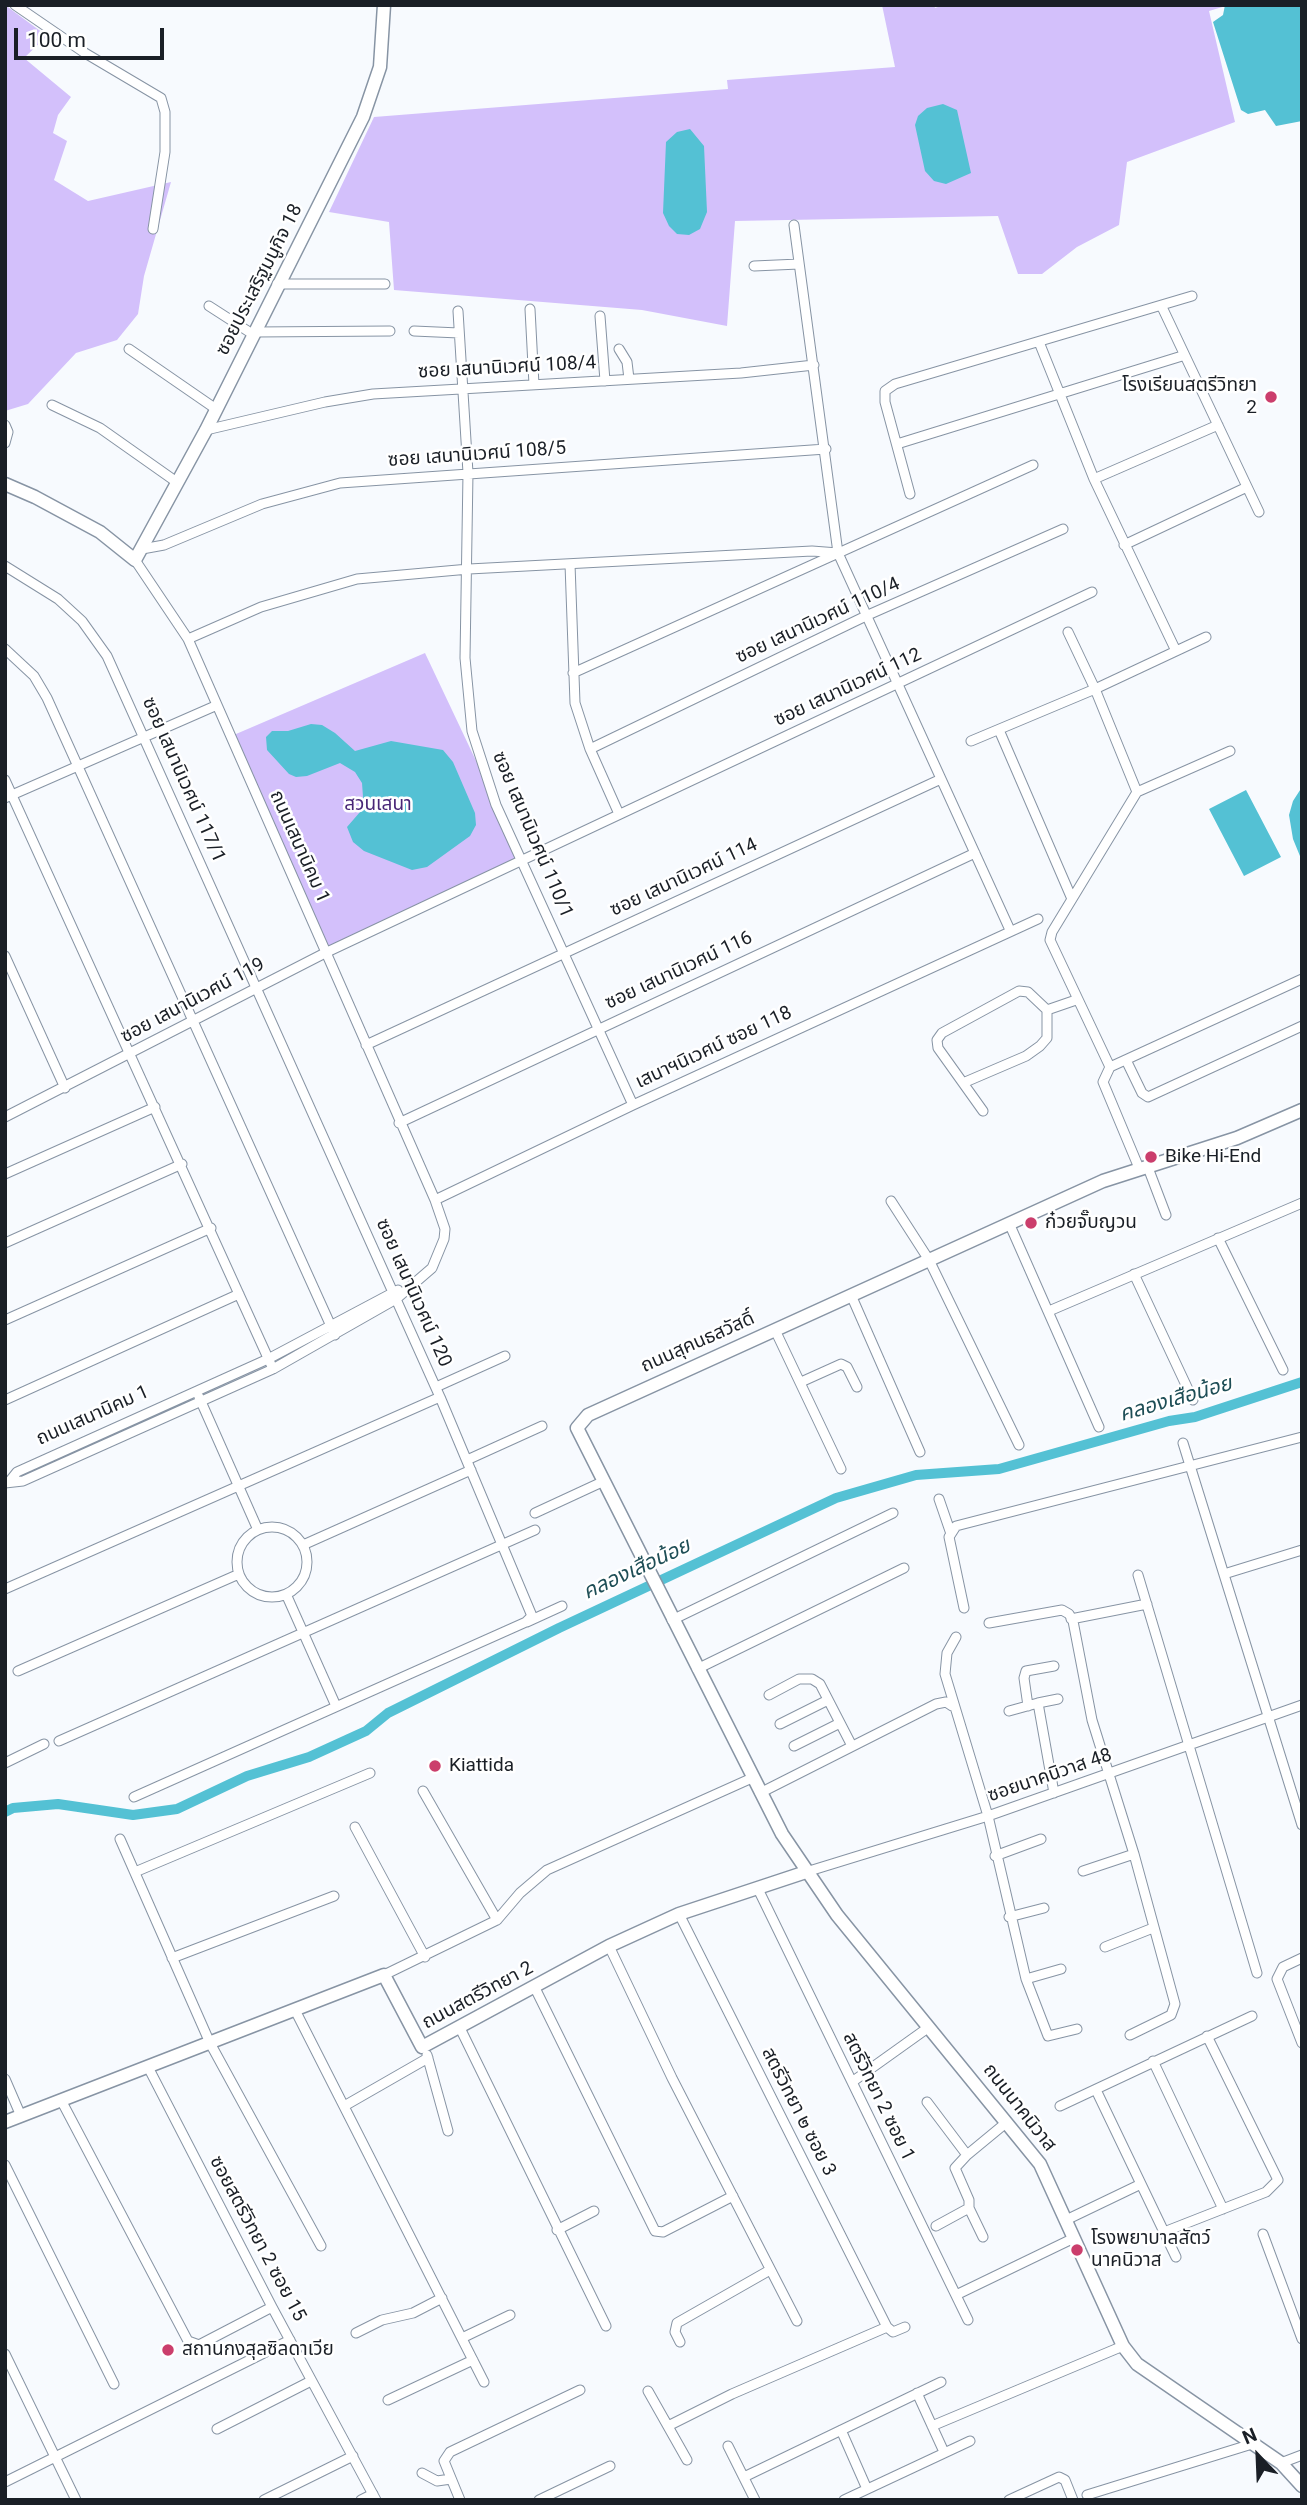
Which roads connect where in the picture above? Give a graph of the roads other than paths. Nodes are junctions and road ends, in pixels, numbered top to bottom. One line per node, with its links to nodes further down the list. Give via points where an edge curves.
1 (15, 5): 4 (street, via 161,98 165,152)
2 (384, 5): 7 (main road, ซอยประเสริฐมนูกิจ 18, via 380,67 368,104)
3 (794, 225): 5 (street)
4 (153, 229)
5 (799, 264): 6 (street); 23 (street)
6 (754, 266)
7 (277, 284): 8 (street); 17 (main road, ซอยประเสริฐมนูกิจ 18)
8 (384, 284)
9 (1192, 296): 11 (street)
10 (209, 306): 17 (street)
11 (1162, 307): 19 (street); 22 (street)
12 (530, 309): 26 (street)
13 (458, 311): 18 (street, ซอย เสนานิเวศน์ 110/1)
14 (600, 316): 25 (street)
15 (390, 331): 17 (street)
16 (414, 331): 18 (street)
17 (254, 333): 30 (main road, ซอยประเสริฐมนูกิจ 18)
18 (459, 333): 27 (street, ซอย เสนานิเวศน์ 110/1)
19 (1039, 342): 28 (street); 35 (street, via 895,384 885,391)
20 (130, 349): 30 (street)
21 (619, 349): 24 (street)
22 (1182, 356): 28 (street); 32 (street)
23 (814, 365): 24 (street, ซอย เสนานิเวศน์ 108/4); 36 (street)
24 (629, 379): 25 (street, ซอย เสนานิเวศน์ 108/4)
25 (604, 381): 26 (street, ซอย เสนานิเวศน์ 108/4)
26 (534, 385): 27 (street, ซอย เสนานิเวศน์ 108/4)
27 (463, 388): 33 (street, ซอย เสนานิเวศน์ 108/4, via 324,402); 38 (street, ซอย เสนานิเวศน์ 110/1)
28 (1058, 393): 35 (street); 39 (street)
29 (52, 405): 40 (street, via 134,449)
30 (216, 409): 33 (main road, ซอยประเสริฐมนูกิจ 18)
31 (5, 425): 34 (street)
32 (1218, 425): 39 (street); 42 (street)
33 (206, 430): 40 (main road, ซอยประเสริฐมนูกิจ 18)
34 (5, 443)
35 (897, 444): 43 (street)
36 (826, 449): 38 (street, ซอย เสนานิเวศน์ 108/5); 47 (street)
37 (1033, 465): 47 (street)
38 (468, 473): 48 (street, ซอย เสนานิเวศน์ 108/5, via 340,482 262,504); 51 (street, ซอย เสนานิเวศน์ 110/1)
39 (1094, 480): 46 (street)
40 (178, 483): 48 (main road, ซอยประเสริฐมนูกิจ 18)
41 (5, 484): 48 (main road, ถนนเสนานิคม 1)
42 (1247, 486): 44 (street); 46 (street)
43 (911, 494)
44 (1259, 512)
45 (1063, 529): 53 (street, ซอย เสนานิเวศน์ 110/4)
46 (1124, 545): 58 (street)
47 (838, 553): 49 (street); 53 (street); 59 (street)
48 (139, 555): 56 (street, ถนนเสนานิคม 1)
49 (570, 564): 51 (street); 59 (street)
50 (5, 566): 64 (street, ซอย เสนานิเวศน์ 117/1, via 82,621 107,656)
51 (468, 569): 56 (street, via 357,579 261,607); 75 (street, ซอย เสนานิเวศน์ 110/1, via 465,658 472,731 496,805)
52 (1092, 592): 60 (street, ซอย เสนานิเวศน์ 112)
53 (868, 615): 60 (street); 66 (street, ซอย เสนานิเวศน์ 110/4)
54 (1068, 632): 61 (street)
55 (1206, 637): 58 (street)
56 (188, 639): 62 (street, ถนนเสนานิคม 1)
57 (5, 649): 68 (street, via 34,676)
58 (1176, 651): 61 (street)
59 (573, 673): 66 (street, via 575,703)
60 (899, 684): 69 (street); 73 (street, ซอย เสนานิเวศน์ 112)
61 (1096, 689): 63 (street); 71 (street)
62 (215, 706): 64 (street); 80 (street, ถนนเสนานิคม 1)
63 (999, 730): 65 (street); 76 (street)
64 (145, 737): 68 (street); 84 (street, ซอย เสนานิเวศน์ 117/1)
65 (971, 741)
66 (590, 748): 73 (street)
67 (1230, 751): 71 (street)
68 (78, 767): 72 (street); 87 (street)
69 (941, 779): 74 (street); 81 (street, ซอย เสนานิเวศน์ 114)
70 (5, 780): 72 (street)
71 (1137, 792): 76 (street)
72 (8, 796): 91 (street)
73 (619, 814): 75 (street, ซอย เสนานิเวศน์ 112)
74 (975, 853): 79 (street); 89 (street, ซอย เสนานิเวศน์ 116)
75 (523, 858): 77 (street, ซอย เสนานิเวศน์ 112); 81 (street, ซอย เสนานิเวศน์ 110/1)
76 (1072, 899): 85 (street, via 1050,940)
77 (398, 919): 80 (street, ซอย เสนานิเวศน์ 119)
78 (1038, 919): 79 (street, เสนาฯนิเวศน์ ซอย 118)
79 (1010, 930): 96 (street, เสนาฯนิเวศน์ ซอย 118)
80 (325, 953): 84 (street, ซอย เสนานิเวศน์ 119); 90 (street, ถนนเสนานิคม 1)
81 (564, 953): 89 (street, ซอย เสนานิเวศน์ 110/1); 90 (street, ซอย เสนานิเวศน์ 114)
82 (5, 956): 95 (street)
83 (1302, 979): 92 (street)
84 (257, 987): 87 (street, ซอย เสนานิเวศน์ 119); 116 (street, ซอย เสนานิเวศน์ 120)
85 (1076, 1000): 86 (street); 93 (street)
86 (1047, 1010): 94 (street, via 1047,1038 1040,1046); 94 (street, via 1028,992 1018,991 942,1033 938,1048)
87 (194, 1021): 91 (street, ซอย เสนานิเวศน์ 119); 120 (street)
88 (1302, 1026): 92 (street, via 1148,1097)
89 (598, 1028): 96 (street, ซอย เสนานิเวศน์ 110/1); 101 (street, ซอย เสนานิเวศน์ 116)
90 (366, 1045): 101 (street, ถนนเสนานิคม 1)
91 (131, 1054): 95 (street, ซอย เสนานิเวศน์ 119); 97 (street)
92 (1126, 1060): 93 (street)
93 (1110, 1067): 103 (street, via 1103,1082)
94 (963, 1083): 99 (street)
95 (65, 1088): 100 (street, ซอย เสนานิเวศน์ 119)
96 (634, 1105): 105 (street, เสนาฯนิเวศน์ ซอย 118)
97 (155, 1107): 102 (street); 104 (street)
98 (1302, 1110): 103 (main road, ถนนสุคนธสวัสดิ์, via 1237,1138)
99 (983, 1111)
100 (5, 1117)
101 (399, 1123): 105 (street, ถนนเสนานิคม 1)
102 (182, 1164): 110 (street); 112 (street)
103 (1143, 1166): 108 (street); 109 (main road, ถนนสุคนธสวัสดิ์)
104 (5, 1174)
105 (435, 1200): 116 (street, ถนนเสนานิคม 1, via 445,1229 432,1268)
106 (891, 1201): 113 (street)
107 (1302, 1203): 111 (street)
108 (1166, 1215)
109 (1009, 1223): 113 (main road, ถนนสุคนธสวัสดิ์); 118 (street)
110 (211, 1228): 115 (street); 119 (street)
111 (1218, 1238): 114 (street); 126 (street)
112 (5, 1243)
113 (929, 1260): 117 (main road, ถนนสุคนธสวัสดิ์); 139 (street)
114 (1134, 1274): 118 (street); 133 (street)
115 (239, 1294): 124 (street); 132 (street)
116 (394, 1295): 120 (street, ถนนเสนานิคม 1); 122 (street, ถนนเสนานิคม 1); 128 (street, ซอย เสนานิเวศน์ 120)
117 (851, 1295): 121 (main road, ถนนสุคนธสวัสดิ์); 140 (street)
118 (1049, 1311): 136 (street)
119 (5, 1320)
120 (331, 1325): 122 (street); 124 (street, ถนนเสนานิคม 1)
121 (775, 1329): 127 (street); 146 (main road, ถนนสุคนธสวัสดิ์, via 583,1418 578,1434)
122 (335, 1335): 125 (street, ถนนเสนานิคม 1)
123 (505, 1356): 128 (street)
124 (268, 1359): 125 (street); 130 (street, ถนนเสนานิคม 1)
125 (273, 1369): 134 (street, ถนนเสนานิคม 1)
126 (1283, 1370)
127 (801, 1382): 129 (street, via 841,1364); 143 (street)
128 (436, 1387): 131 (street, ซอย เสนานิเวศน์ 120)
129 (857, 1387)
130 (196, 1391): 134 (street); 145 (street, ถนนเสนานิคม 1, via 17,1472)
131 (440, 1396): 141 (street, ซอย เสนานิเวศน์ 120); 147 (street)
132 (5, 1400)
133 (1193, 1400)
134 (201, 1402): 145 (street, ถนนเสนานิคม 1, via 23,1481); 147 (street)
135 (542, 1426): 141 (street)
136 (1099, 1427)
137 (1302, 1437): 142 (street)
138 (1183, 1443): 142 (street)
139 (1019, 1445)
140 (920, 1452)
141 (467, 1460): 144 (street, ซอย เสนานิเวศน์ 120)
142 (1189, 1467): 153 (street); 159 (street)
143 (841, 1469)
144 (471, 1470): 154 (street, ซอย เสนานิเวศน์ 120); 155 (street)
145 (7, 1482)
146 (602, 1482): 149 (street); 168 (main road, ถนนสุคนธสวัสดิ์)
147 (238, 1485): 151 (street); 161 (street)
148 (939, 1499): 153 (street)
149 (535, 1513)
150 (893, 1513): 168 (street)
151 (258, 1530): 155 (street, via 279,1527); 158 (street, via 238,1553)
152 (535, 1530): 154 (street)
153 (950, 1531): 165 (street)
154 (503, 1544): 166 (street, ซอย เสนานิเวศน์ 120); 170 (street)
155 (303, 1545): 162 (street, via 305,1573)
156 (1302, 1550): 159 (street)
157 (904, 1567): 173 (street)
158 (239, 1574): 162 (street, via 248,1587 262,1595); 174 (street)
159 (1224, 1574): 183 (street)
160 (1138, 1575): 163 (street)
161 (5, 1589)
162 (286, 1594): 170 (street)
163 (1147, 1604): 167 (street); 190 (street)
164 (562, 1606): 166 (street)
165 (964, 1608)
166 (529, 1619): 180 (street)
167 (1072, 1619): 169 (street, via 1062,1610); 193 (street, via 1092,1720)
168 (672, 1620): 173 (main road, ถนนสุคนธสวัสดิ์)
169 (989, 1623)
170 (304, 1633): 180 (street); 186 (street)
171 (956, 1637): 181 (street, via 946,1661)
172 (1054, 1665): 178 (street, via 1026,1671)
173 (697, 1669): 194 (main road, ถนนสุคนธสวัสดิ์)
174 (18, 1671)
175 (769, 1695): 177 (street, via 806,1678 820,1684)
176 (1058, 1699): 178 (street)
177 (828, 1700): 184 (street); 185 (street)
178 (1033, 1705): 182 (street); 197 (street)
179 (1302, 1705): 183 (street, ซอยนาคนิวาส 48)
180 (336, 1706): 198 (street)
181 (952, 1706): 189 (street, via 936,1704); 199 (street)
182 (1009, 1710)
183 (1270, 1717): 190 (street, ซอยนาคนิวาส 48); 200 (street)
184 (840, 1723): 188 (street); 189 (street)
185 (780, 1724)
186 (59, 1741)
187 (44, 1744): 191 (street)
188 (794, 1746)
189 (852, 1746): 196 (street)
190 (1188, 1746): 193 (street, ซอยนาคนิวาส 48); 222 (street)
191 (5, 1763)
192 (370, 1773): 207 (street)
193 (1110, 1774): 197 (street, ซอยนาคนิวาส 48); 204 (street)
194 (752, 1778): 196 (main road, ถนนสุคนธสวัสดิ์); 214 (street, via 547,1870)
195 (423, 1791): 214 (street)
196 (760, 1793): 208 (main road, ถนนสุคนธสวัสดิ์)
197 (1054, 1793): 199 (street, ซอยนาคนิวาส 48)
198 (134, 1797)
199 (988, 1816): 205 (street); 208 (street, ซอยนาคนิวาส 48)
200 (1302, 1825)
201 (355, 1827): 218 (street)
202 (120, 1839): 207 (street)
203 (1041, 1839): 205 (street)
204 (1134, 1854): 206 (street); 215 (street)
205 (995, 1856): 213 (street)
206 (1083, 1871)
207 (135, 1872): 219 (street)
208 (806, 1872): 209 (main road, ถนนสตรีวิทยา 2); 228 (main road, ถนนนาคนิวาส)
209 (758, 1888): 212 (main road, ถนนสตรีวิทยา 2); 239 (street, สตรีวิทยา 2 ซอย 1)
210 (334, 1896): 219 (street)
211 (1044, 1908): 213 (street)
212 (679, 1914): 216 (main road, ถนนสตรีวิทยา 2); 273 (street, สตรีวิทยา ๒ ซอย 3)
213 (1009, 1917): 224 (street)
214 (496, 1920): 218 (street)
215 (1153, 1928): 217 (street); 231 (street, via 1175,2010)
216 (609, 1946): 225 (main road, ถนนสตรีวิทยา 2); 252 (street)
217 (1105, 1947)
218 (425, 1957): 223 (street)
219 (172, 1958): 233 (street)
220 (1302, 1958): 234 (street, via 1283,1967 1277,1979)
221 (1061, 1969): 224 (street)
222 (1257, 1973)
223 (384, 1975): 226 (main road); 235 (main road, ถนนสตรีวิทยา 2)
224 (1026, 1979): 230 (street, via 1048,2036)
225 (535, 1988): 229 (main road, ถนนสตรีวิทยา 2); 252 (street, via 655,2231 663,2232)
226 (295, 2010): 233 (main road); 243 (street)
227 (1252, 2016): 232 (street)
228 (929, 2027): 239 (street); 247 (main road, ถนนนาคนิวาส)
229 (460, 2028): 235 (main road, ถนนสตรีวิทยา 2); 258 (street)
230 (1077, 2029)
231 (1130, 2035)
232 (1207, 2036): 236 (street); 254 (street, via 1278,2180 1266,2192)
233 (211, 2043): 237 (main road); 263 (street)
234 (1302, 2043)
235 (425, 2053): 243 (street); 248 (street)
236 (1153, 2061): 240 (street); 254 (street)
237 (148, 2067): 241 (main road); 268 (street, ซอยสตรีวิทยา 2 ซอย 15)
238 (5, 2080): 245 (street)
239 (852, 2082): 266 (street, สตรีวิทยา 2 ซอย 1)
240 (1096, 2090): 244 (street); 251 (street)
241 (61, 2100): 245 (main road); 268 (street, via 188,2341 199,2344)
242 (927, 2102): 249 (street)
243 (346, 2105): 267 (street)
244 (1060, 2106)
245 (21, 2116): 246 (main road)
246 (5, 2122)
247 (1007, 2122): 249 (street); 256 (main road, ถนนนาคนิวาส, via 1040,2164)
248 (448, 2131)
249 (967, 2155): 253 (street, via 955,2168)
250 (5, 2165): 286 (street)
251 (1141, 2184): 256 (street); 259 (street)
252 (733, 2196): 265 (street)
253 (968, 2208): 257 (street); 261 (street)
254 (1223, 2209): 259 (street)
255 (594, 2211): 258 (street)
256 (1066, 2220): 262 (main road, ถนนนาคนิวาส)
257 (936, 2226)
258 (557, 2230): 272 (street)
259 (1164, 2232): 264 (street)
260 (1263, 2234): 277 (street)
261 (983, 2237)
262 (1074, 2238): 266 (street); 280 (main road, ถนนนาคนิวาส)
263 (321, 2246)
264 (1175, 2257)
265 (770, 2270): 271 (street); 279 (street, via 677,2323)
266 (956, 2295): 270 (street, สตรีวิทยา 2 ซอย 1)
267 (442, 2298): 275 (street); 276 (street)
268 (272, 2307): 278 (street, ซอยสตรีวิทยา 2 ซอย 15)
269 (510, 2315): 276 (street)
270 (968, 2320)
271 (797, 2321)
272 (606, 2326)
273 (887, 2327): 274 (street, via 893,2332); 291 (street, via 732,2393)
274 (905, 2327)
275 (356, 2333)
276 (462, 2338): 282 (street)
277 (1302, 2339)
278 (290, 2340): 283 (street, ซอยสตรีวิทยา 2 ซอย 15); 301 (street)
279 (680, 2342)
280 (1123, 2346): 292 (street); 296 (main road, ถนนนาคนิวาส, via 1158,2381)
281 (5, 2354): 301 (street)
282 (473, 2360): 284 (street); 290 (street)
283 (311, 2381): 293 (street); 300 (street, ซอยสตรีวิทยา 2 ซอย 15)
284 (484, 2382)
285 (942, 2382): 289 (street)
286 (114, 2384)
287 (580, 2390): 307 (street, via 450,2452 444,2461)
288 (648, 2391): 291 (street)
289 (917, 2393): 292 (street); 294 (street)
290 (388, 2400)
291 (668, 2426): 302 (street)
292 (932, 2427): 298 (street)
293 (217, 2429)
294 (841, 2430): 306 (street); 310 (street)
295 (970, 2441): 298 (street)
296 (1252, 2444): 303 (main road, ถนนนาคนิวาส); 311 (street)
297 (728, 2446): 306 (street)
298 (944, 2452): 310 (street)
299 (1302, 2455): 303 (street)
300 (353, 2456): 312 (street, ซอยสตรีวิทยา 2 ซอย 15); 315 (street)
301 (55, 2458): 308 (street); 314 (street)
302 (687, 2460)
303 (1281, 2463): 309 (main road, ถนนนาคนิวาส)
304 (610, 2466): 318 (street)
305 (422, 2473): 307 (street, via 437,2481)
306 (744, 2477): 319 (street)
307 (451, 2479): 317 (street)
308 (5, 2482)
309 (1302, 2486)
310 (867, 2489): 313 (street)
311 (1087, 2495)
312 (375, 2497): 316 (street)
313 (850, 2498)
314 (76, 2500)
315 (264, 2500)
316 (361, 2500)
317 (460, 2500)
318 (539, 2500)
319 (755, 2500)
320 (1009, 2500): 321 (street, via 1059,2477 1065,2480)
321 (1073, 2500)

